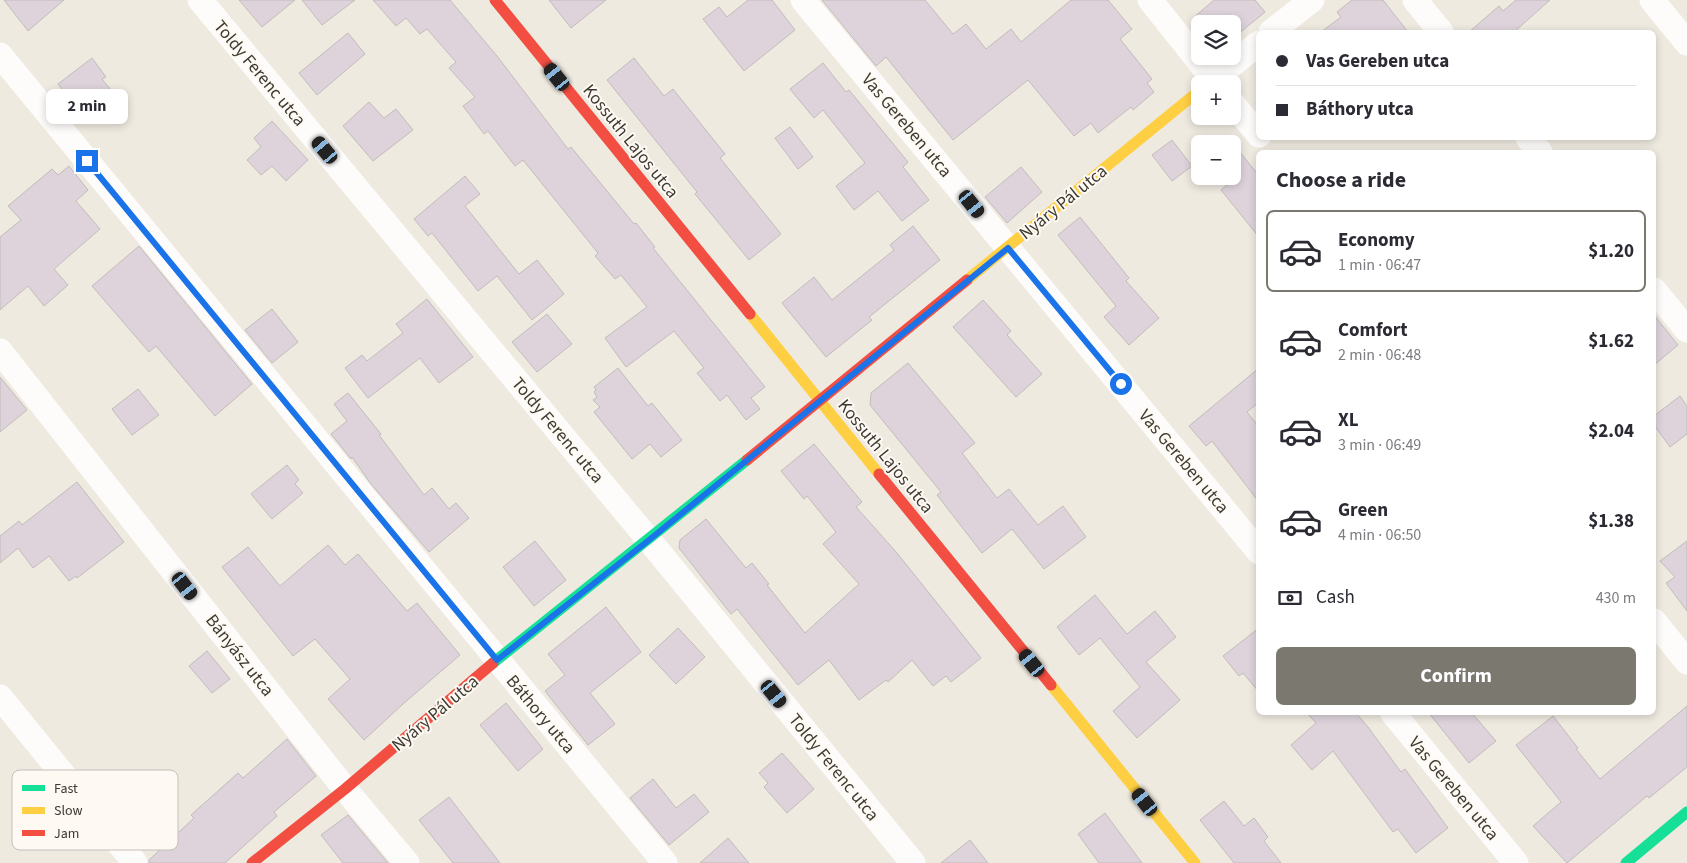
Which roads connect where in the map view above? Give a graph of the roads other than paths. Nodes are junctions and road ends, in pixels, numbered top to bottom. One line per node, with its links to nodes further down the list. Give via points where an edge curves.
1 (200, 0): 27 (street, Toldy Ferenc utca)
2 (494, 0): 26 (street, Kossuth Lajos utca)
3 (803, 0): 22 (street, Vas Gereben utca)
4 (1150, 0): 13 (street)
5 (1312, 0): 8 (street)
6 (1414, 0): 9 (street)
7 (1652, 0): 10 (street)
8 (1274, 30)
9 (1439, 30)
10 (1687, 43)
11 (1256, 46): 14 (street, Nyáry Pál utca)
12 (0, 55): 30 (street, Báthory utca)
13 (1204, 75)
14 (1221, 75)
15 (1191, 99): 22 (street, Nyáry Pál utca)
16 (1241, 114): 17 (street)
17 (1256, 131)
18 (1263, 140): 20 (street)
19 (1530, 140): 21 (street)
20 (1271, 150)
21 (1538, 150)
22 (1008, 248): 26 (street, Nyáry Pál utca); 28 (street, Vas Gereben utca)
23 (1656, 292): 24 (street)
24 (1687, 330)
25 (0, 351): 35 (street, Bányász utca)
26 (819, 402): 27 (street, Nyáry Pál utca); 43 (street, Kossuth Lajos utca)
27 (649, 540): 30 (street, Nyáry Pál utca); 42 (street, Toldy Ferenc utca)
28 (1256, 548)
29 (1656, 624): 31 (street)
30 (497, 660): 35 (street, Nyáry Pál utca); 41 (street, Báthory utca)
31 (1687, 662)
32 (0, 697): 34 (street)
33 (1394, 715): 44 (street, Vas Gereben utca)
34 (59, 770)
35 (345, 789): 39 (street, Nyáry Pál utca); 40 (street, Bányász utca)
36 (1687, 812): 45 (street)
37 (124, 850): 38 (street)
38 (135, 863)
39 (252, 863)
40 (407, 863)
41 (665, 863)
42 (913, 863)
43 (1195, 863)
44 (1516, 863)
45 (1626, 863)

